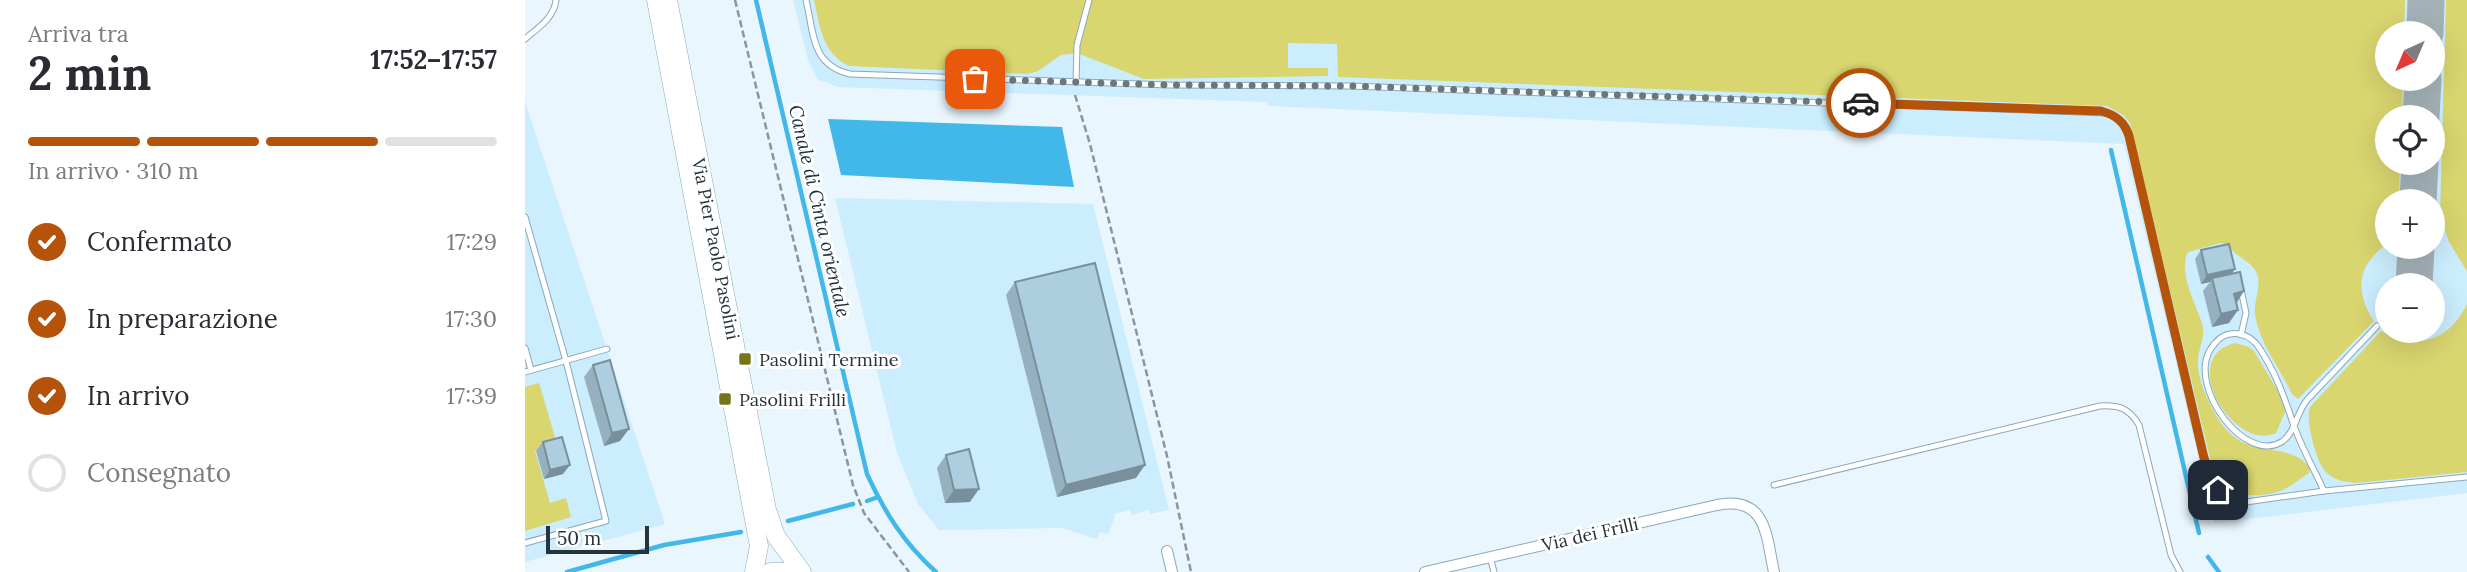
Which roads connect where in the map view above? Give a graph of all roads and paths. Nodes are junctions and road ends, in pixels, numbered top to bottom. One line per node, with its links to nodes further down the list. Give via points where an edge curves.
1 (556, 0): 7 (lane, via 548,20)
2 (656, 0): 25 (main road, Via Pier Paolo Pasolini, via 759,545)
3 (668, 0): 28 (main road, Via Pier Paolo Pasolini, via 767,510 776,536)
4 (735, 0): 29 (path, via 853,485 865,513)
5 (806, 0): 8 (lane, via 819,53 837,71)
6 (1089, 0): 8 (lane, via 1077,45)
7 (525, 39)
8 (1076, 82): 21 (lane, via 1350,86 2108,113 2122,122 2129,136 2212,482 2225,496 2246,502)
9 (1076, 95): 31 (path, via 1167,456)
10 (525, 218): 16 (lane)
11 (2239, 284): 13 (lane, via 2246,313)
12 (2375, 328): 18 (lane, via 2307,400)
13 (2241, 335): 18 (lane, via 2257,345 2274,372); 18 (lane, via 2221,338 2203,366 2215,405 2238,434 2260,443 2284,440)
14 (525, 348): 17 (lane)
15 (607, 349): 16 (lane)
16 (566, 361): 17 (lane); 22 (lane, via 606,521)
17 (528, 371)
18 (2294, 424): 21 (lane)
19 (2467, 477): 21 (lane)
20 (1773, 485): 35 (lane, via 2115,405 2130,412 2139,425 2171,555)
21 (2324, 491)
22 (525, 543)
23 (1167, 551): 30 (street)
24 (1490, 557): 32 (street, Via dei Frilli); 33 (lane); 34 (street, Via dei Frilli, via 1728,503 1754,510 1764,527)
25 (754, 572)
26 (770, 572): 27 (main road)
27 (795, 572)
28 (802, 572)
29 (909, 572)
30 (1172, 572)
31 (1191, 572)
32 (1425, 572)
33 (1494, 572)
34 (1774, 572)
35 (2180, 572)

